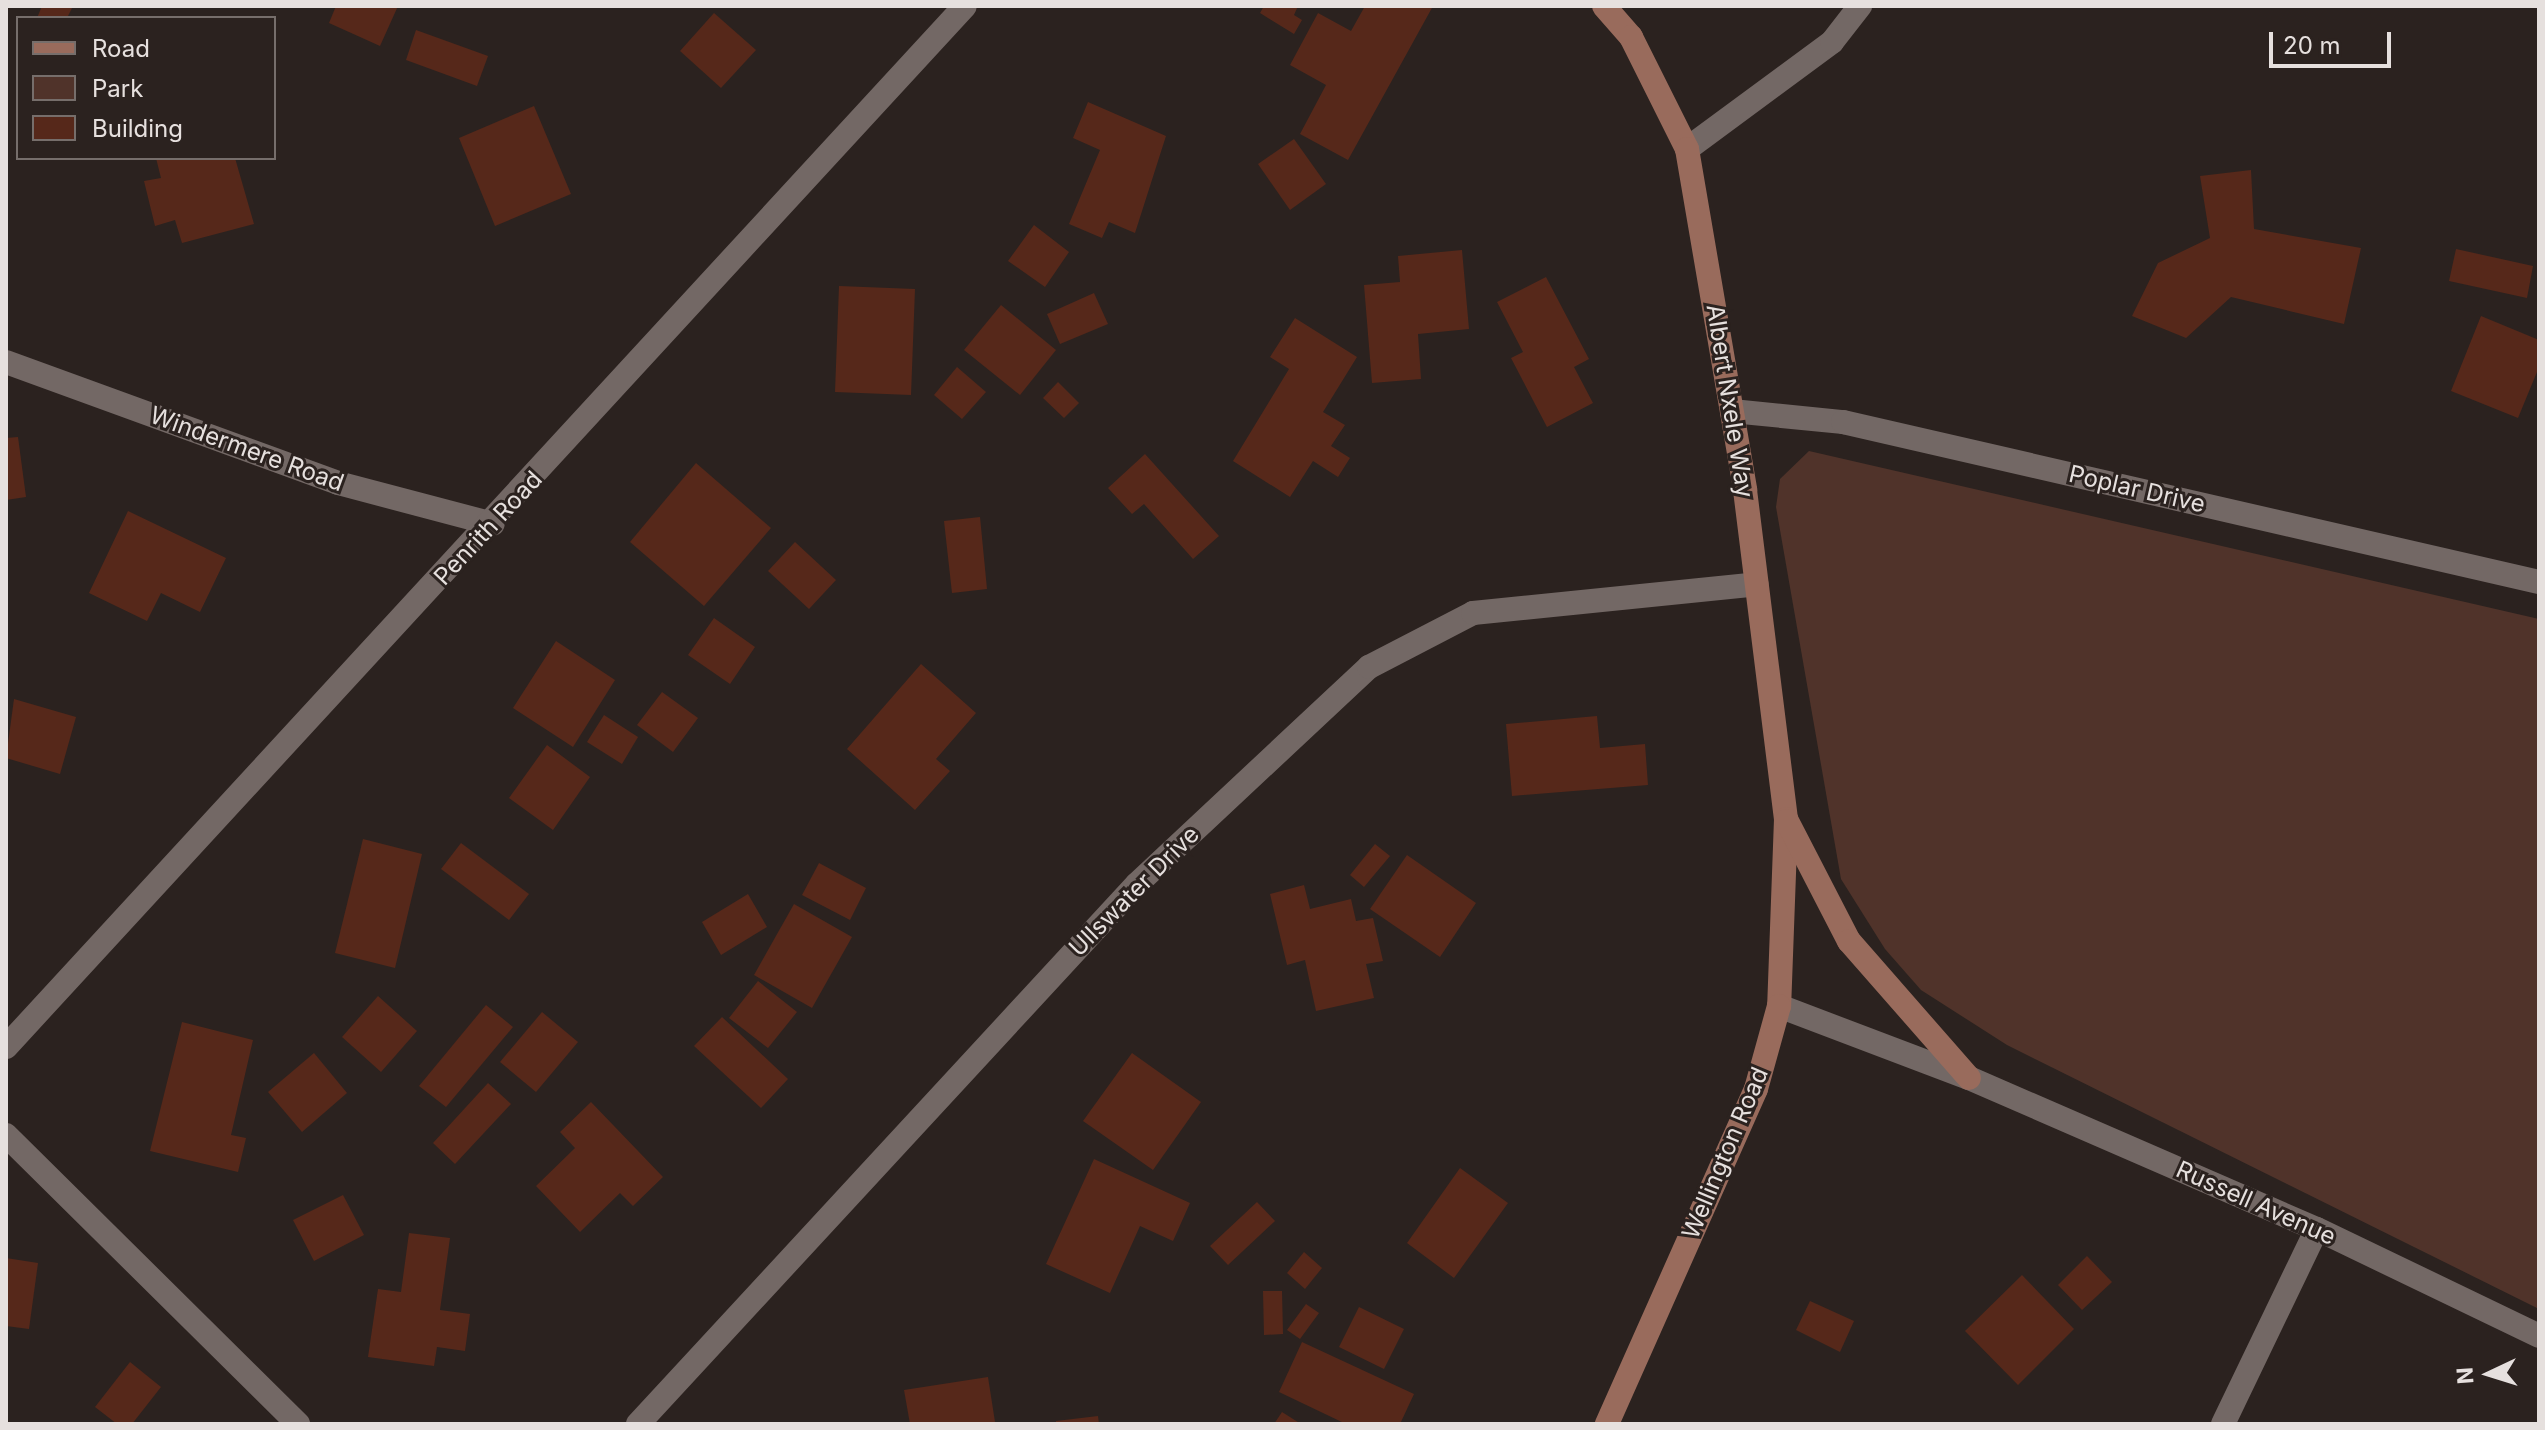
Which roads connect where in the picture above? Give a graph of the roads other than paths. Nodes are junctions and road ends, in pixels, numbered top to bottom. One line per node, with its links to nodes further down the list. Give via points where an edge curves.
1 (965, 6): 7 (street, Penrith Road)
2 (1604, 6): 4 (main road, Albert Nxele Way, via 1631,37)
3 (1860, 6): 4 (street, via 1832,42)
4 (1687, 149): 6 (main road, Albert Nxele Way)
5 (6, 362): 7 (street, Windermere Road, via 338,483)
6 (1732, 411): 8 (street, Poplar Drive, via 1843,422); 9 (main road, Albert Nxele Way)
7 (493, 524): 12 (street, Penrith Road)
8 (2539, 582)
9 (1757, 584): 10 (main road, Albert Nxele Way); 18 (street, Ullswater Drive, via 1473,613 1369,667 1137,884)
10 (1786, 819): 11 (main road, Wellington Road); 13 (main road, via 1849,941)
11 (1779, 1006): 13 (street, Russell Avenue); 19 (main road, Wellington Road, via 1756,1089)
12 (6, 1047)
13 (1969, 1078): 15 (street, Russell Avenue)
14 (6, 1135): 17 (street)
15 (2317, 1229): 16 (street, Russell Avenue); 20 (street)
16 (2539, 1336)
17 (298, 1424)
18 (638, 1424)
19 (1607, 1424)
20 (2223, 1424)

